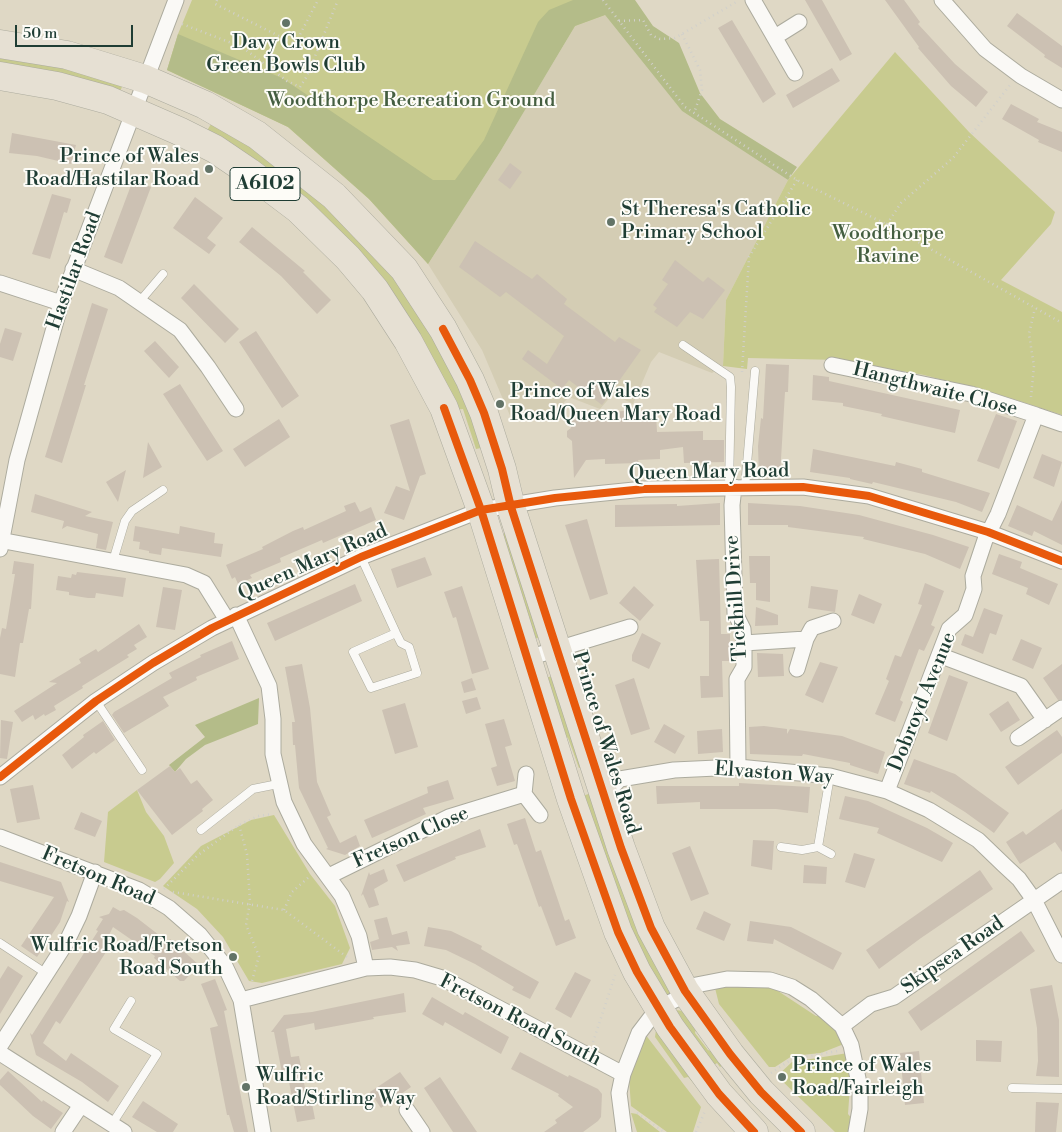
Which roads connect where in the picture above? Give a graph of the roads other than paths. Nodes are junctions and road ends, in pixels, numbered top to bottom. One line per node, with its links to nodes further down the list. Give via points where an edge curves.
1 (176, 0): 9 (street, Hastilar Road)
2 (753, 0): 5 (street)
3 (942, 0): 10 (street, via 985,49 1021,76)
4 (799, 22): 5 (street)
5 (775, 37): 7 (street)
6 (0, 44): 9 (highway, Prince of Wales Road / A6102, via 67,55)
7 (795, 73)
8 (0, 76): 11 (highway, A6102, via 77,91)
9 (145, 79): 11 (street, Hastilar Road); 25 (highway, Prince of Wales Road / A6102, via 197,101 257,135 334,196 404,269 439,322 470,380 500,460)
10 (1062, 100)
11 (133, 111): 12 (street, Hastilar Road); 26 (highway, A6102, via 198,140 249,172 298,209 348,258 394,319 444,408)
12 (73, 269): 15 (street, via 119,288); 16 (street, Hastilar Road)
13 (163, 274): 15 (lane)
14 (0, 283): 16 (street)
15 (140, 301): 20 (street, via 180,330)
16 (61, 303): 28 (street, Hastilar Road, via 17,460)
17 (683, 345): 23 (lane, via 730,377)
18 (832, 365): 21 (street, Hangthwaite Close, via 972,394)
19 (755, 372): 23 (lane)
20 (236, 409)
21 (1033, 414): 22 (street, Hangthwaite Close); 27 (street, Hangthwaite Close, via 998,514)
22 (1062, 424)
23 (736, 487): 25 (street, Queen Mary Road, via 644,489 555,498); 27 (street, Queen Mary Road, via 803,487 869,496); 37 (street, Tickhill Drive, via 732,505 735,613 743,629)
24 (163, 490): 30 (lane, via 140,504 125,521)
25 (511, 507): 26 (street, Queen Mary Road); 38 (highway, Prince of Wales Road / A6102)
26 (480, 510): 29 (street, Queen Mary Road); 40 (highway, A6102)
27 (988, 532): 31 (street, Queen Mary Road); 39 (street, Dobroyd Avenue, via 973,576 974,589 965,615 949,629)
28 (0, 543): 30 (street)
29 (361, 557): 32 (street, Queen Mary Road); 35 (lane)
30 (114, 561): 32 (street, via 186,575 204,583)
31 (1062, 561)
32 (231, 618): 42 (street, Queen Mary Road, via 154,662); 51 (street, via 269,686)
33 (833, 621): 36 (street, via 812,628)
34 (630, 627): 38 (street, Prince of Wales Road)
35 (396, 633): 35 (lane, via 353,652 371,688 417,673 410,647 401,643)
36 (806, 639): 37 (street); 41 (street)
37 (744, 643): 46 (street, Tickhill Drive, via 744,667 737,679)
38 (558, 649): 40 (street, Prince of Wales Road); 54 (highway, Prince of Wales Road / A6102)
39 (939, 655): 44 (street, via 1021,686); 52 (street, Dobroyd Avenue)
40 (528, 658): 72 (highway, A6102, via 605,900)
41 (797, 669)
42 (96, 701): 47 (lane); 50 (street, Queen Mary Road)
43 (1062, 708): 44 (street)
44 (1044, 720): 45 (street)
45 (1018, 738)
46 (738, 767): 49 (street, Elvaston Way); 54 (street, Elvaston Way, via 674,770 620,779)
47 (142, 770)
48 (526, 774): 53 (street)
49 (830, 776): 52 (street, Elvaston Way); 59 (lane)
50 (0, 777)
51 (278, 784): 56 (lane, via 254,789); 62 (street, via 296,832)
52 (887, 791): 64 (street, Elvaston Way, via 929,810 978,840 1019,880)
53 (524, 794): 55 (street); 62 (street, Fretson Close, via 449,817)
54 (606, 801): 69 (highway, Prince of Wales Road / A6102, via 638,897)
55 (540, 815)
56 (200, 830)
57 (0, 837): 61 (street, Fretson Road)
58 (781, 847): 59 (lane, via 802,850)
59 (818, 847): 60 (lane)
60 (831, 854)
61 (95, 872): 68 (street, via 79,916); 70 (street, Fretson Road, via 160,895 225,966)
62 (325, 872): 67 (street, via 353,919)
63 (1062, 881): 64 (street, Skipsea Road)
64 (1034, 900): 66 (street, Elvaston Way); 73 (street, Skipsea Road, via 894,997 871,1004)
65 (0, 943): 68 (lane)
66 (1062, 955)
67 (366, 968): 70 (street, Fretson Road South); 76 (street, Fretson Road South, via 390,967 442,978)
68 (47, 974): 74 (street)
69 (685, 991): 72 (street, via 679,998); 73 (street, via 697,984 727,979 770,980 792,987 811,999); 87 (highway, Prince of Wales Road / A6102, via 730,1054)
70 (241, 1000): 84 (street, Fretson Road)
71 (131, 1001): 81 (lane, via 114,1029 157,1054)
72 (658, 1008): 76 (street, via 639,1033); 86 (highway, A6102, via 719,1094)
73 (842, 1026): 88 (street, via 851,1045 860,1088)
74 (0, 1046)
75 (0, 1054): 79 (street)
76 (623, 1074): 82 (street, via 618,1093)
77 (1012, 1088): 78 (lane)
78 (1062, 1090)
79 (81, 1105): 81 (street); 83 (street)
80 (407, 1110): 85 (street)
81 (118, 1128)
82 (622, 1131)
83 (64, 1132)
84 (263, 1132)
85 (422, 1132)
86 (754, 1132)
87 (800, 1132)
88 (856, 1132)

